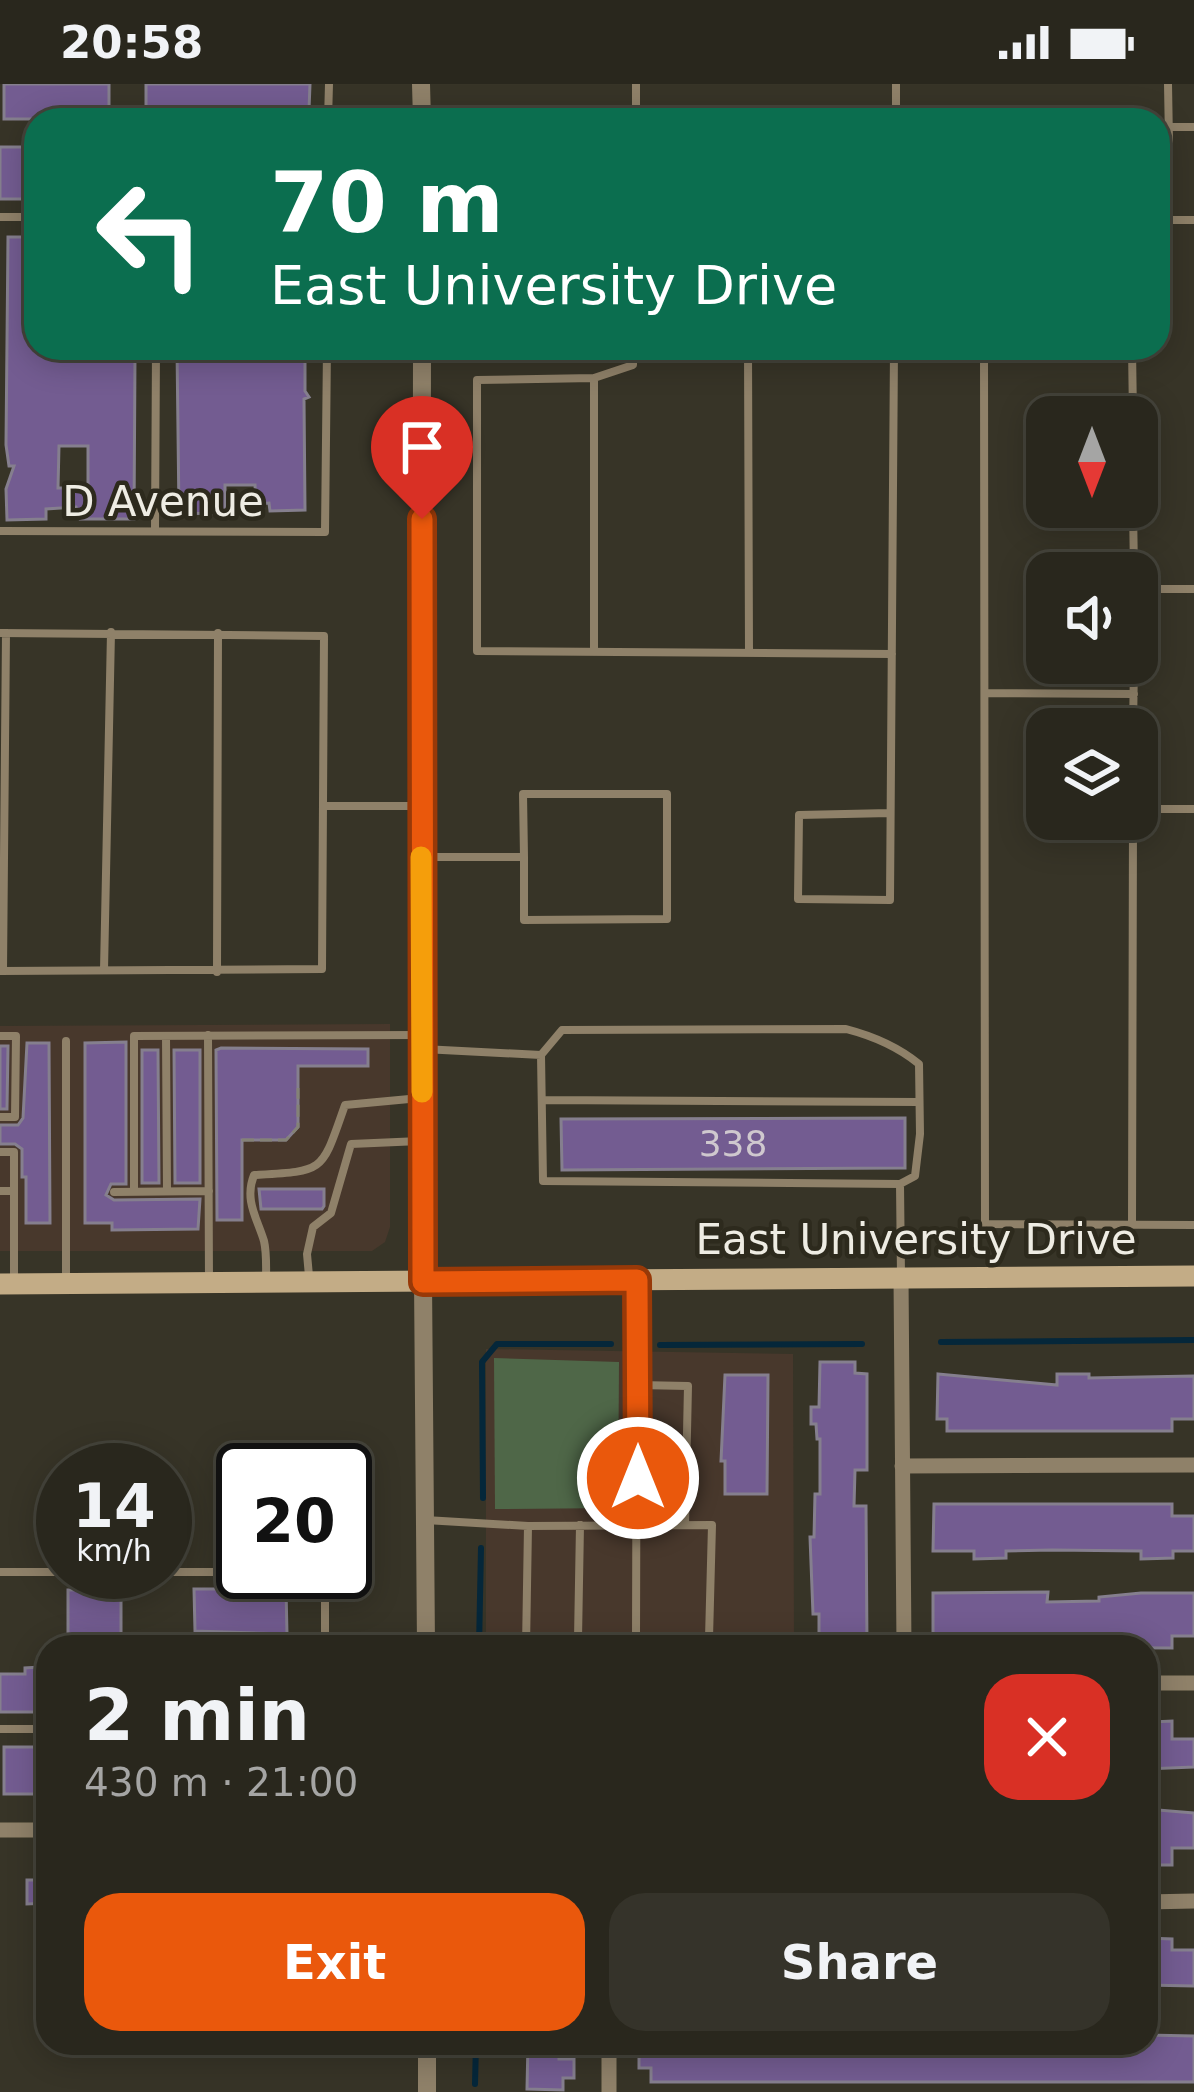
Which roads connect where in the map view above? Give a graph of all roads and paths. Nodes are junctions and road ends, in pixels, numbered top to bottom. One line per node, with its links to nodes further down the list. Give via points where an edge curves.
1 (156, 360): 11 (lane)
2 (327, 360): 11 (lane, D Avenue, via 326,532)
3 (422, 360): 26 (street)
4 (633, 360): 9 (lane)
5 (748, 360): 19 (lane)
6 (894, 360): 20 (lane)
7 (984, 360): 22 (lane)
8 (1132, 360): 10 (lane)
9 (594, 378): 18 (lane); 18 (lane, via 477,380 477,651)
10 (1133, 396)
11 (155, 530): 12 (lane, D Avenue)
12 (0, 531)
13 (1158, 589): 14 (lane)
14 (1194, 589)
15 (111, 632): 16 (lane); 17 (lane); 33 (lane)
16 (3, 633): 34 (lane)
17 (218, 633): 25 (lane, via 324,636); 35 (lane)
18 (594, 652): 19 (lane)
19 (749, 653): 20 (lane)
20 (892, 654): 29 (lane)
21 (1134, 684): 23 (lane)
22 (986, 694): 23 (lane); 59 (lane, via 985,1224)
23 (1134, 694): 24 (lane)
24 (1134, 708)
25 (324, 806): 26 (lane); 35 (lane, via 322,969)
26 (421, 806): 32 (street)
27 (1158, 809): 28 (lane)
28 (1194, 809)
29 (890, 813): 29 (lane, via 799,815 798,899 890,900)
30 (1132, 840): 59 (lane)
31 (524, 856): 31 (lane, via 524,920 667,919 667,794 524,794); 32 (lane)
32 (421, 857): 40 (street)
33 (104, 970): 34 (lane); 35 (lane)
34 (1, 971)
35 (217, 972)
36 (208, 1035): 38 (lane); 40 (lane); 56 (lane)
37 (0, 1036): 43 (lane, via 16,1036)
38 (166, 1036): 55 (lane); 58 (lane, via 134,1036)
39 (65, 1042): 69 (lane)
40 (421, 1042): 41 (lane); 45 (street)
41 (541, 1055): 46 (lane); 47 (lane, via 562,1030 846,1029 919,1064)
42 (0, 1074): 43 (lane)
43 (16, 1074): 48 (lane, via 15,1117)
44 (298, 1088): 49 (path, via 298,1127 286,1140)
45 (422, 1097): 50 (street); 66 (lane, via 345,1105 320,1166 254,1175 249,1187 266,1248)
46 (542, 1100): 47 (lane); 52 (lane, via 543,1181)
47 (919, 1102): 52 (lane, via 915,1176)
48 (0, 1117)
49 (242, 1140)
50 (422, 1141): 64 (street); 67 (lane, via 351,1144 331,1213 314,1227)
51 (0, 1152): 54 (lane, via 14,1152)
52 (900, 1184): 62 (lane)
53 (0, 1191): 54 (lane)
54 (14, 1191): 68 (lane)
55 (166, 1191): 56 (lane); 58 (lane)
56 (208, 1191): 65 (lane)
57 (114, 1192): 58 (lane)
58 (134, 1192)
59 (1132, 1224): 60 (lane)
60 (1194, 1225)
61 (1194, 1276): 62 (main road, East University Drive)
62 (901, 1277): 63 (main road, East University Drive); 71 (street)
63 (637, 1280): 64 (main road, East University Drive); 70 (lane)
64 (423, 1282): 67 (main road, East University Drive); 73 (street)
65 (208, 1283): 66 (main road, East University Drive); 69 (main road, East University Drive)
66 (266, 1283): 67 (main road, East University Drive)
67 (309, 1283)
68 (7, 1284): 69 (main road, East University Drive)
69 (66, 1284)
70 (638, 1385): 74 (lane); 76 (lane, via 688,1385)
71 (902, 1466): 72 (street); 87 (street)
72 (1194, 1466)
73 (425, 1520): 77 (lane); 82 (street)
74 (638, 1524): 75 (lane); 76 (lane); 85 (lane)
75 (580, 1525): 77 (lane); 84 (lane)
76 (685, 1525): 86 (lane, via 712,1525)
77 (527, 1526): 83 (lane)
78 (0, 1572): 79 (lane)
79 (36, 1572)
80 (325, 1599): 81 (lane)
81 (325, 1635)
82 (426, 1635)
83 (526, 1635)
84 (578, 1635)
85 (636, 1635)
86 (710, 1635)
87 (904, 1635)
88 (1158, 1683): 89 (street)
89 (1194, 1683)
90 (0, 1729): 91 (lane)
91 (36, 1729)
92 (0, 1830): 93 (street)
93 (36, 1830)
94 (1194, 1901): 95 (street)
95 (1158, 1902)
96 (427, 2055): 98 (street)
97 (610, 2055): 99 (street)
98 (427, 2092)
99 (609, 2092)

